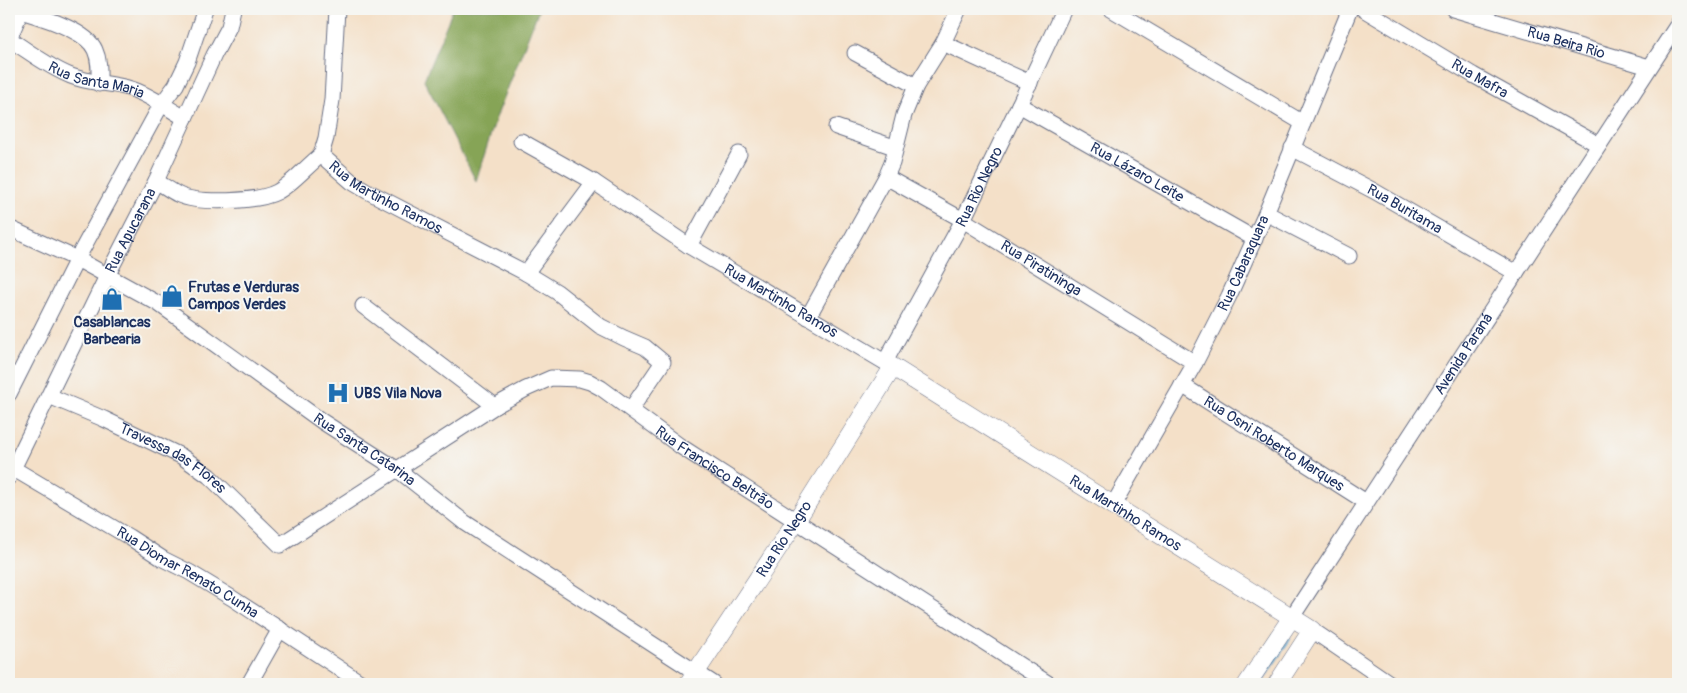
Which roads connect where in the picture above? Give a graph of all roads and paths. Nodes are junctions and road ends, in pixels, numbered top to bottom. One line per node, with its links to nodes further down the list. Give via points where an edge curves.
1 (205, 9): 19 (street, via 187,62)
2 (233, 9): 21 (street, Rua Apucarana, via 229,27)
3 (337, 9): 29 (street, Rua Martinho Ramos, via 332,100)
4 (959, 9): 13 (street)
5 (1064, 9): 16 (street, Rua Rio Negro)
6 (1111, 9): 22 (street)
7 (1350, 9): 22 (street, Rua Cabaraquara)
8 (1364, 9): 25 (street, Rua Mafra, via 1473,75)
9 (1453, 9): 15 (street, Rua Beira Rio)
10 (21, 10): 12 (street); 17 (street, via 88,39 99,61)
11 (1678, 24): 15 (street, Avenida Paraná)
12 (9, 39): 17 (street, Rua Santa Maria, via 47,65)
13 (943, 43): 16 (street); 18 (street)
14 (855, 53): 18 (street)
15 (1649, 68): 25 (street, Avenida Paraná)
16 (1030, 83): 20 (street, Rua Rio Negro)
17 (99, 84): 19 (street, Rua Santa Maria, via 133,89)
18 (916, 86): 26 (street)
19 (161, 105): 21 (street, Rua Santa Maria); 39 (street)
20 (1019, 105): 34 (street, Rua Rio Negro); 36 (street, Rua Lázaro Leite)
21 (185, 118): 31 (street, Rua Apucarana)
22 (1303, 123): 27 (street, Rua Cabaraquara)
23 (836, 127): 26 (street)
24 (521, 141): 32 (street, Rua Martinho Ramos)
25 (1599, 145): 41 (street, Avenida Paraná)
26 (894, 147): 30 (street)
27 (1292, 148): 33 (street, Rua Cabaraquara); 41 (street, Rua Buritama)
28 (739, 154): 37 (street)
29 (320, 155): 31 (street, via 277,192 252,199 196,200 180,196); 40 (street, Rua Martinho Ramos, via 367,191)
30 (886, 177): 34 (street, Rua Piratininga); 44 (street)
31 (156, 181): 42 (street, Rua Apucarana)
32 (594, 182): 37 (street, Rua Martinho Ramos); 40 (street)
33 (1266, 213): 36 (street, Rua Cabaraquara); 38 (street)
34 (963, 220): 45 (street, Rua Piratininga); 46 (street, Rua Rio Negro)
35 (9, 228): 39 (street, Rua Santa Catarina)
36 (1255, 239): 45 (street, Rua Cabaraquara)
37 (689, 246): 44 (street, Rua Martinho Ramos)
38 (1350, 256)
39 (81, 261): 42 (street, Rua Santa Catarina); 48 (street)
40 (526, 273): 51 (street, Rua Martinho Ramos, via 600,326 646,347 663,362)
41 (1516, 273): 54 (street, Avenida Paraná)
42 (104, 274): 49 (street, Rua Apucarana); 52 (street, Rua Santa Catarina, via 159,304 323,422)
43 (363, 306): 50 (street)
44 (808, 317): 46 (street, Rua Martinho Ramos)
45 (1195, 363): 47 (street, Rua Cabaraquara)
46 (889, 365): 55 (street, Rua Martinho Ramos); 56 (street, Rua Rio Negro)
47 (1182, 385): 54 (street, Rua Osni Roberto Marques); 55 (street, Rua Cabaraquara)
48 (9, 394)
49 (49, 396): 53 (street, Rua Apucarana); 57 (street, Travessa das Flores, via 181,456 208,476)
50 (495, 406): 51 (street, Rua Francisco Beltrão, via 540,382 565,378 590,382); 52 (street, Rua Francisco Beltrão)
51 (631, 409): 56 (street, Rua Francisco Beltrão, via 680,446)
52 (398, 470): 57 (street, Rua Francisco Beltrão); 61 (street, Rua Santa Catarina, via 472,527)
53 (10, 471): 59 (street, Rua Diomar Renato Cunha, via 190,572)
54 (1366, 502): 58 (street, Avenida Paraná)
55 (1113, 505): 58 (street, Rua Martinho Ramos)
56 (796, 521): 61 (street, Rua Rio Negro); 65 (street, Rua Francisco Beltrão)
57 (280, 545)
58 (1292, 617): 60 (street, Rua Martinho Ramos); 66 (street, Avenida Paraná)
59 (280, 629): 62 (street); 63 (street, Rua Diomar Renato Cunha)
60 (1312, 630): 67 (street); 68 (street, Rua Martinho Ramos)
61 (692, 678): 64 (street, Rua Santa Catarina)
62 (249, 684)
63 (363, 684)
64 (714, 684)
65 (1049, 684)
66 (1247, 684)
67 (1277, 684)
68 (1391, 684)

